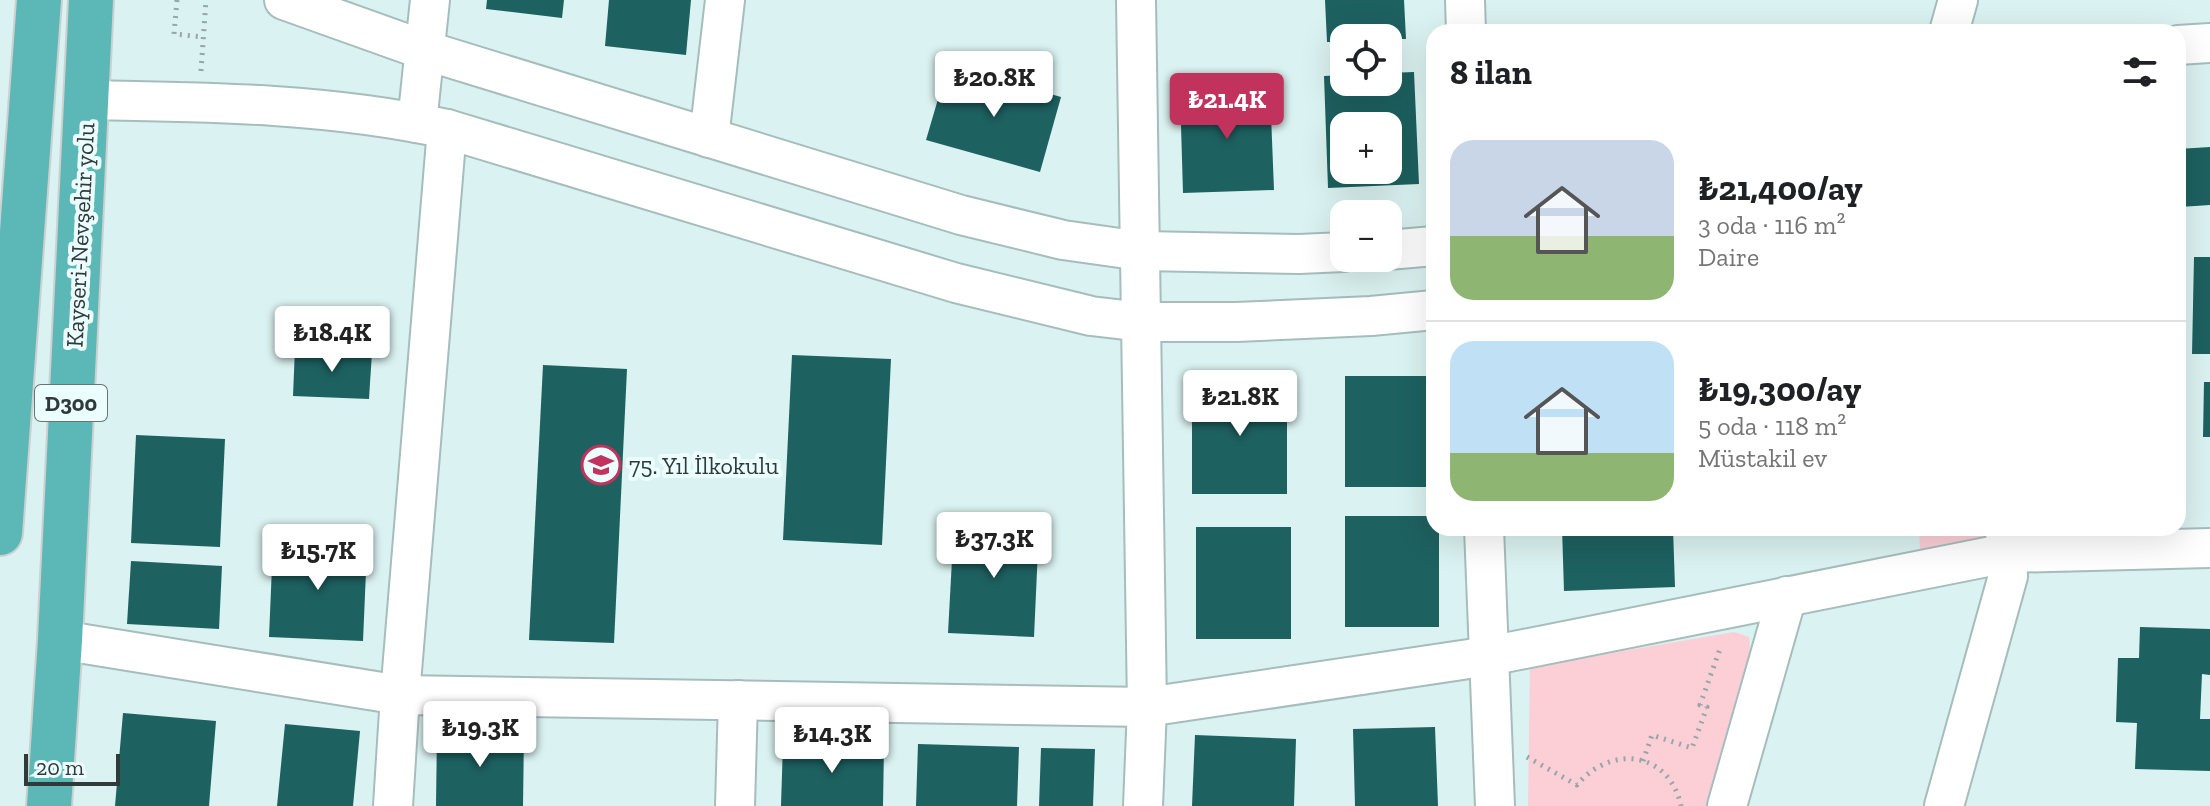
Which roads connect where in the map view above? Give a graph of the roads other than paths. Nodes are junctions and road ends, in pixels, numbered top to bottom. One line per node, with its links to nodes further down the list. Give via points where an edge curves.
1 (39, 0): 23 (highway, D300)
2 (91, 0): 14 (highway, Kayseri-Nevşehir yolu / D300)
3 (284, 0): 13 (street)
4 (430, 0): 13 (street)
5 (725, 0): 16 (street)
6 (1136, 0): 19 (street)
7 (1465, 0): 9 (street)
8 (1958, 0): 10 (street)
9 (1466, 24)
10 (1951, 24)
11 (2210, 43): 12 (street)
12 (2186, 44)
13 (424, 50): 15 (street); 16 (street)
14 (86, 100): 15 (street, via 237,103); 28 (highway, Kayseri-Nevşehir yolu / D300)
15 (432, 126): 22 (street, via 956,283 1091,316); 30 (street)
16 (709, 138): 19 (street, via 961,215 1063,240)
17 (1426, 247): 18 (street)
18 (1402, 249)
19 (1141, 251): 20 (street); 22 (street)
20 (1330, 253)
21 (1426, 311): 22 (street)
22 (1142, 322): 32 (street)
23 (0, 533)
24 (1484, 536): 29 (street)
25 (2006, 540): 26 (street); 27 (street); 39 (street, via 2008,576)
26 (2210, 548)
27 (1787, 596): 29 (street); 38 (street)
28 (60, 640): 30 (street); 33 (highway, Kayseri-Nevşehir yolu / D300)
29 (1489, 656): 32 (street); 37 (street)
30 (400, 695): 31 (street); 34 (street)
31 (738, 700): 32 (street); 35 (street)
32 (1147, 707): 36 (street)
33 (49, 806)
34 (393, 806)
35 (735, 806)
36 (1143, 806)
37 (1495, 806)
38 (1727, 806)
39 (1944, 806)

